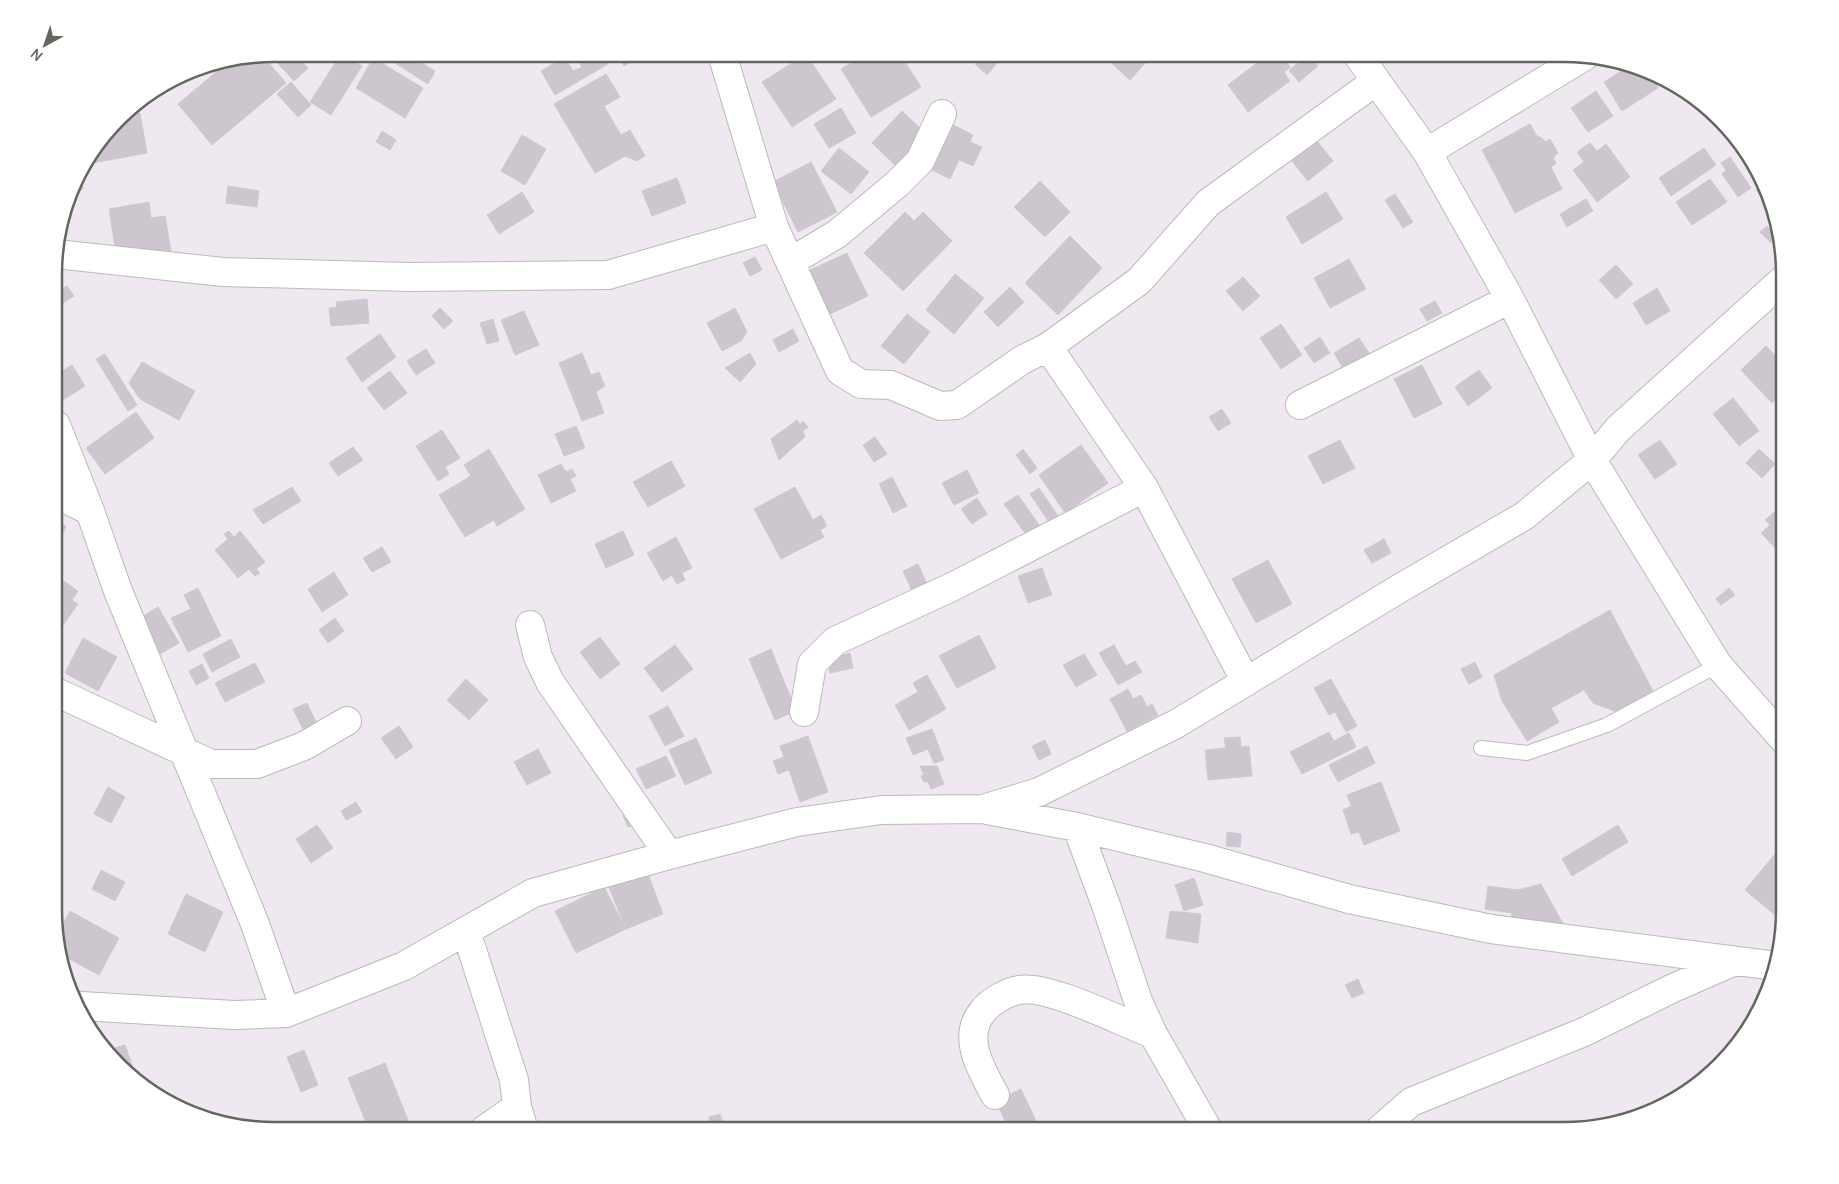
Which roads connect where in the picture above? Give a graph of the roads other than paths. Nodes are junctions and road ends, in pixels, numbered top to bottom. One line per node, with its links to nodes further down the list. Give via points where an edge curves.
1 (724, 62): 7 (street)
2 (1363, 62): 4 (street)
3 (1574, 63): 6 (street)
4 (1376, 81): 6 (street); 12 (street, via 1208,202 1139,281)
5 (942, 114): 9 (street, via 920,161 897,184 837,234)
6 (1428, 152): 11 (street)
7 (774, 227): 8 (street, via 608,276 409,277 223,272); 9 (street)
8 (63, 255)
9 (790, 262): 12 (street, via 840,371 861,384 891,385 940,406 957,404 1022,360)
10 (1776, 286): 15 (street, via 1618,429)
11 (1510, 299): 13 (street); 15 (street)
12 (1048, 347): 16 (street)
13 (1300, 405)
14 (62, 440): 18 (street)
15 (1592, 460): 20 (street); 21 (street, via 1524,516)
16 (1144, 488): 21 (street); 23 (street, via 954,586 835,641 812,664)
17 (62, 497): 18 (street)
18 (90, 512): 27 (street, via 118,591)
19 (530, 625): 30 (street, via 538,657 550,682)
20 (1718, 665): 25 (street); 26 (lane, via 1607,725 1527,753)
21 (1246, 682): 28 (street, via 1176,724 1074,776 1039,792)
22 (62, 695): 27 (street)
23 (804, 712)
24 (348, 721): 27 (street, via 304,746 257,764 211,764)
25 (1776, 731)
26 (1481, 748)
27 (184, 752): 35 (street, via 255,924)
28 (983, 809): 29 (street); 30 (street, via 881,810 797,822)
29 (1077, 827): 32 (street, via 1205,858 1349,899 1491,929); 36 (street, via 1138,1001)
30 (669, 855): 31 (street, via 533,893)
31 (466, 931): 35 (street, via 404,966); 38 (street, via 514,1080)
32 (1735, 961): 33 (street); 40 (street, via 1584,1032 1411,1102)
33 (1769, 965)
34 (86, 1006): 35 (street, via 234,1015)
35 (286, 1013)
36 (1153, 1034): 37 (street, via 1081,1004 1036,990 1019,990 985,1008 972,1029 976,1056); 39 (street)
37 (995, 1095)
38 (520, 1119)
39 (1203, 1122)
40 (1388, 1122)

